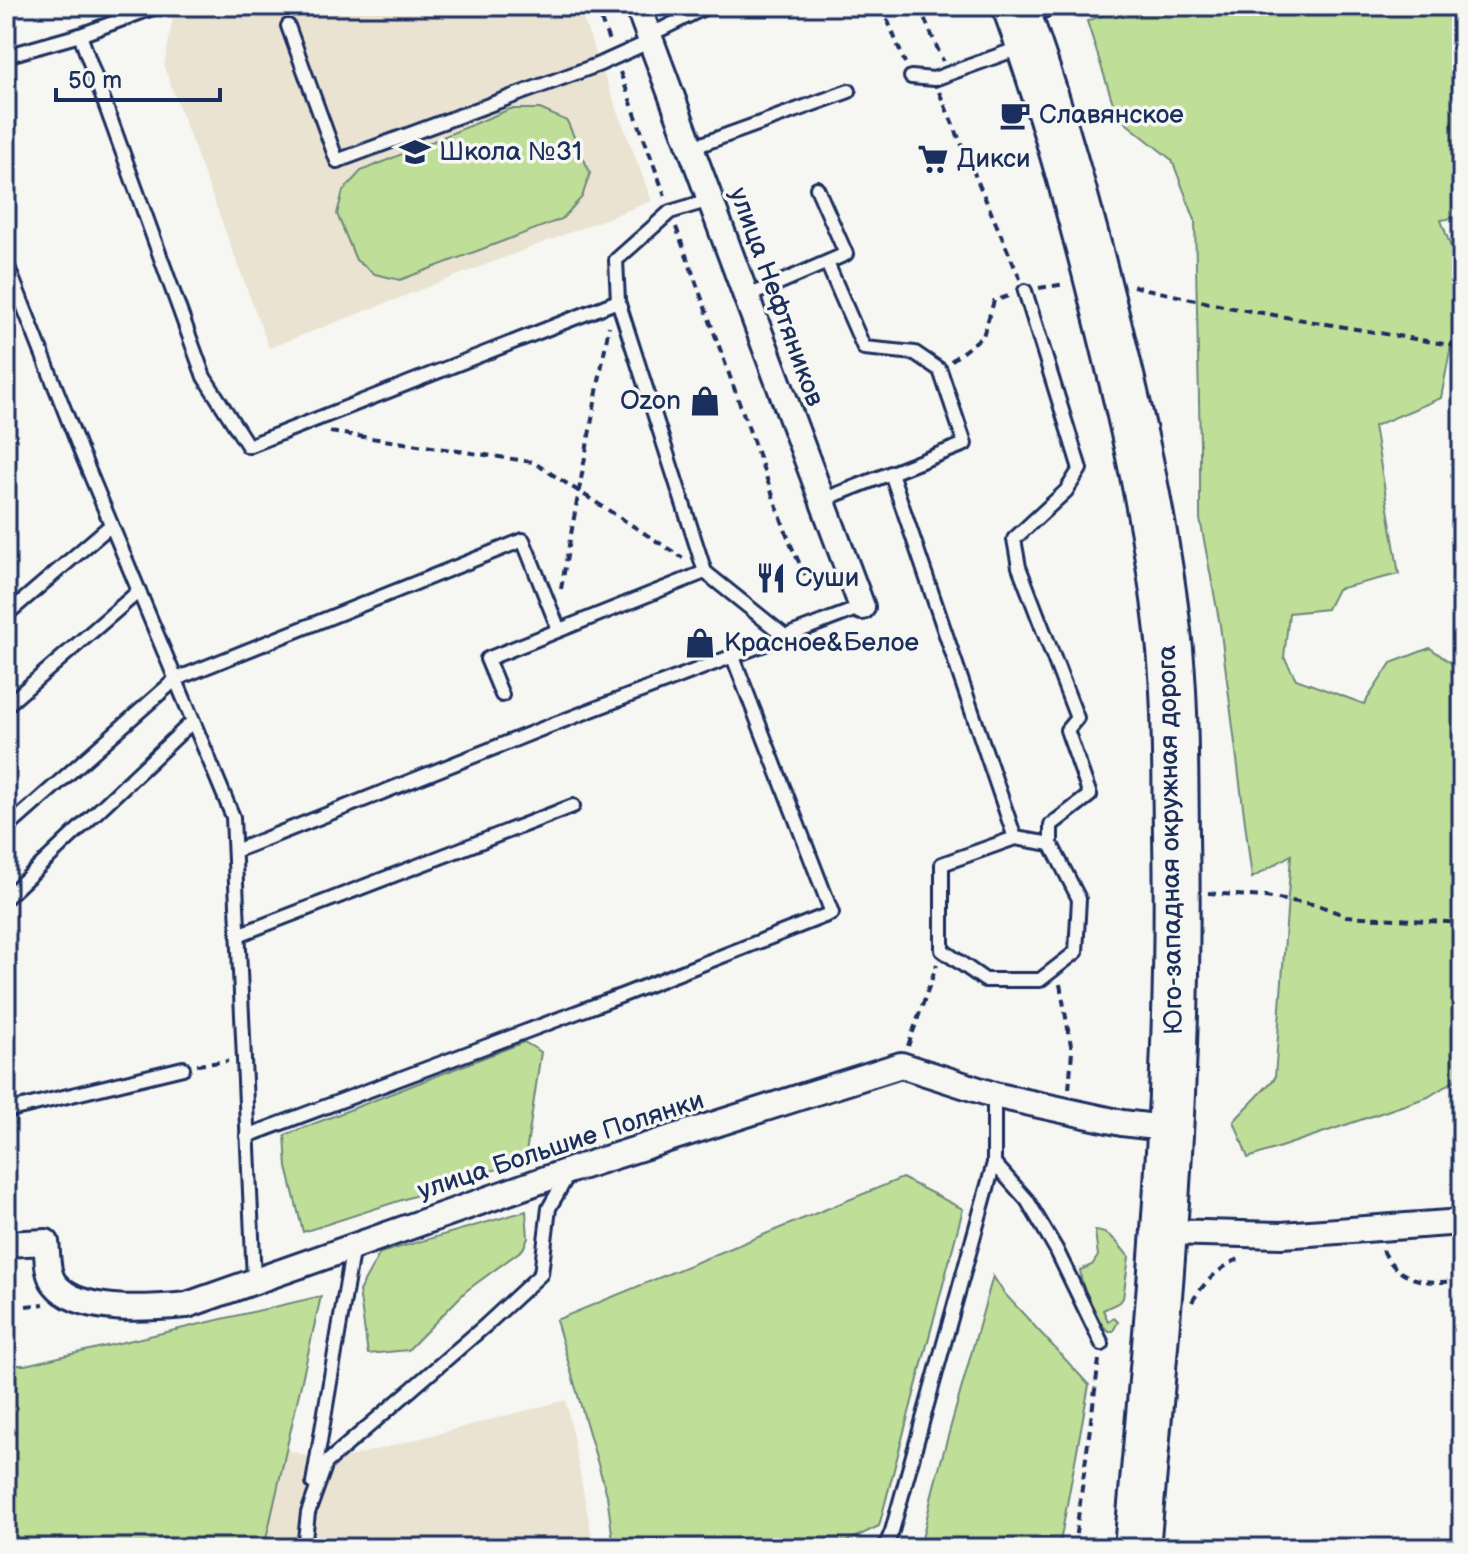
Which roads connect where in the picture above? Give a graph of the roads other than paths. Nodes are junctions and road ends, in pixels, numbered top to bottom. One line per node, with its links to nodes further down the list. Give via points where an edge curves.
1 (158, 6): 6 (lane)
2 (638, 6): 7 (street, улица Нефтяников)
3 (708, 6): 7 (lane)
4 (1030, 19): 9 (lane, via 948,74); 45 (highway, Юго-западная окружная дорога, via 1124,386 1168,629 1178,891)
5 (288, 26): 7 (lane, via 337,161 615,57)
6 (80, 35): 8 (lane); 20 (lane, via 204,377 248,446)
7 (649, 37): 11 (street, улица Нефтяников)
8 (6, 56)
9 (911, 77)
10 (849, 91): 11 (lane)
11 (691, 148): 13 (street, улица Нефтяников)
12 (817, 188): 15 (lane, via 846,254)
13 (710, 200): 18 (street, улица Нефтяников); 20 (lane, via 669,209 616,260)
14 (6, 262): 17 (lane)
15 (827, 263): 18 (lane); 21 (lane, via 864,348 915,353 940,370 965,444)
16 (1025, 291): 38 (lane, via 1080,469 1066,491 1014,539 1019,567 1077,718 1067,730 1090,795 1051,825)
17 (19, 295): 19 (lane); 23 (lane)
18 (746, 297): 22 (street, улица Нефтяников)
19 (6, 300)
20 (618, 301): 24 (lane)
21 (891, 473): 22 (lane); 37 (lane)
22 (822, 500): 26 (street, улица Нефтяников)
23 (111, 525): 25 (lane); 27 (lane)
24 (705, 572): 28 (lane); 29 (lane)
25 (139, 591): 31 (lane); 33 (lane)
26 (862, 607): 29 (lane)
27 (6, 615)
28 (557, 624): 31 (lane, via 523,540); 32 (lane, via 487,659)
29 (786, 637): 30 (lane)
30 (733, 657): 39 (lane); 46 (lane, via 832,913)
31 (176, 679): 34 (lane); 36 (lane)
32 (502, 695)
33 (6, 706)
34 (193, 721): 39 (lane, via 233,817); 40 (lane)
35 (573, 806): 41 (lane)
36 (6, 829)
37 (1015, 838): 38 (lane); 38 (lane, via 942,864 942,950 985,980 1040,980 1076,952 1079,899)
38 (1051, 844)
39 (235, 851): 41 (lane)
40 (6, 898)
41 (238, 935): 46 (lane)
42 (183, 1068): 44 (lane)
43 (994, 1095): 45 (street); 47 (lane); 48 (street, улица Большие Полянки, via 901,1065)
44 (6, 1111)
45 (1172, 1129): 50 (highway, Юго-западная окружная дорога)
46 (247, 1136): 53 (lane)
47 (994, 1163): 54 (lane, via 1027,1200); 57 (lane)
48 (571, 1170): 52 (street, улица Большие Полянки); 55 (lane, via 549,1208 541,1274 326,1463)
49 (1462, 1222): 50 (street, via 1282,1235)
50 (1165, 1232): 58 (highway, Юго-западная окружная дорога)
51 (6, 1244): 53 (street, улица Большие Полянки, via 46,1242 56,1287 99,1306 187,1305)
52 (353, 1246): 53 (street, улица Большие Полянки); 55 (lane)
53 (254, 1280)
54 (1102, 1344)
55 (308, 1513): 56 (lane)
56 (304, 1548)
57 (885, 1548)
58 (1137, 1548)

